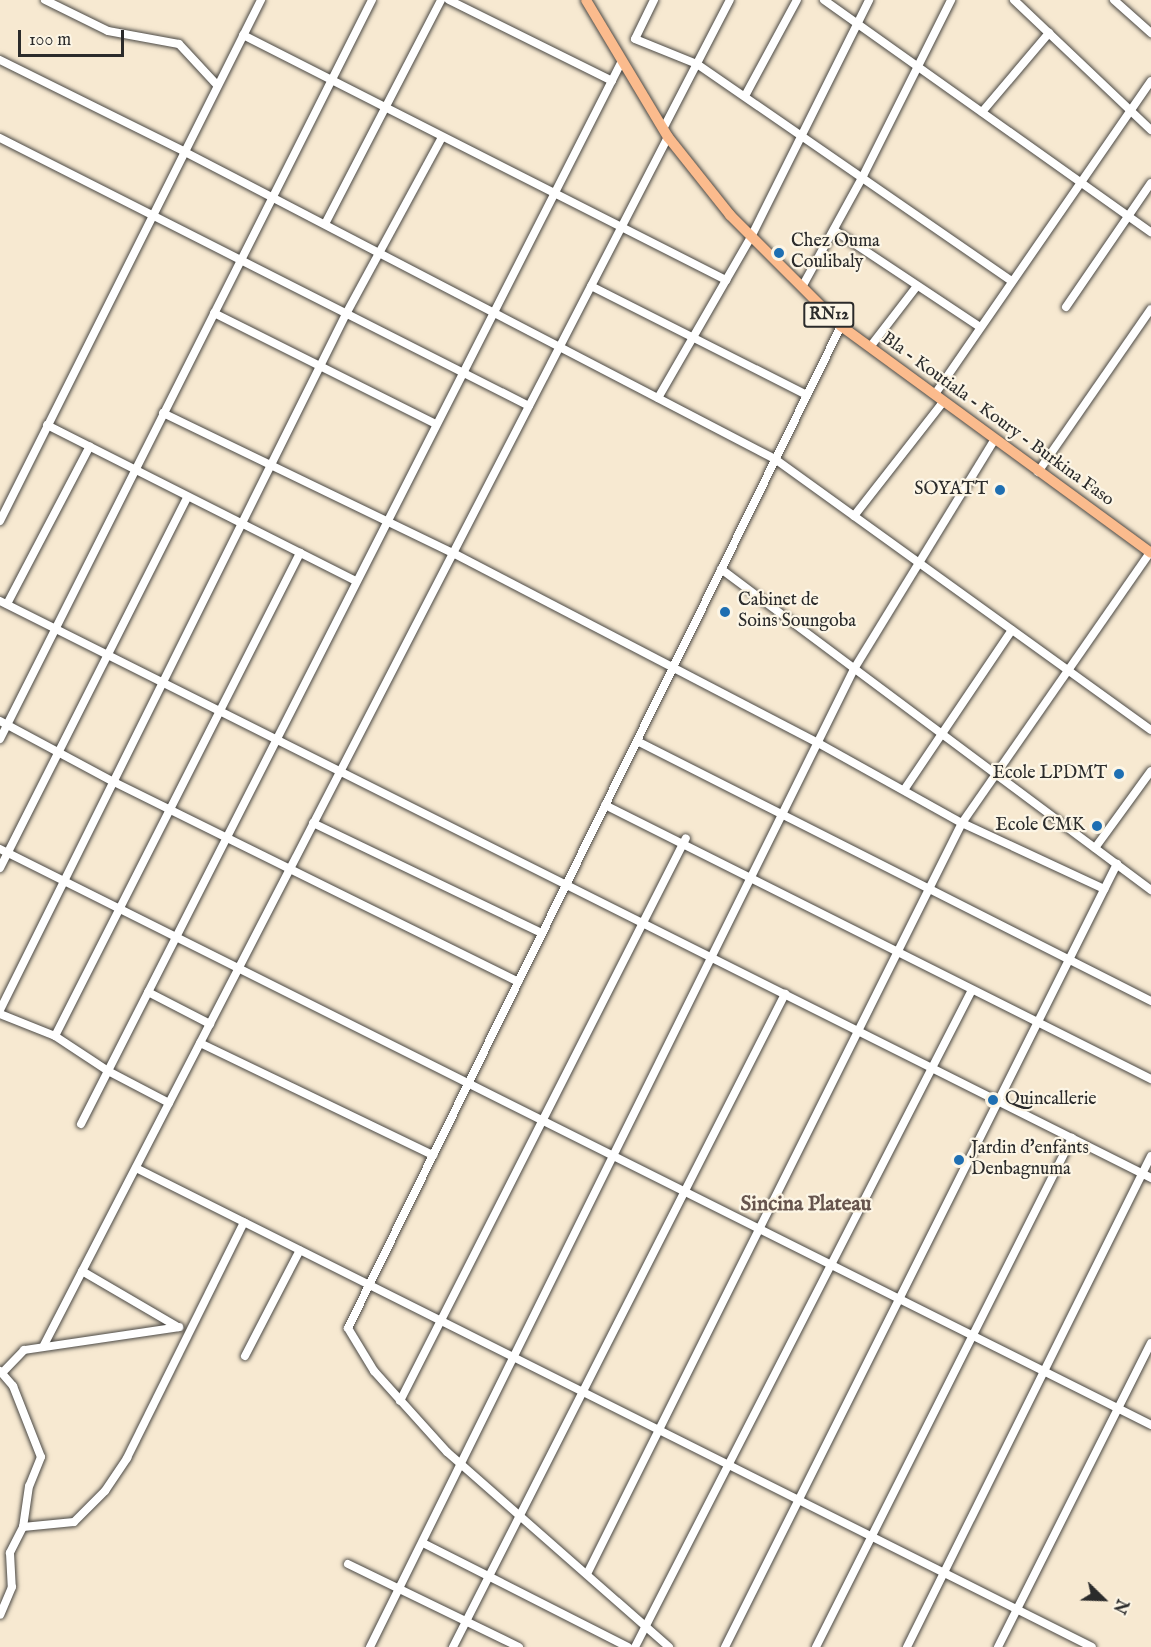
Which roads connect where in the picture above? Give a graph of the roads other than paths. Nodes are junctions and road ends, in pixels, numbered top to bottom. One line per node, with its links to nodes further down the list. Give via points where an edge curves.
1 (45, 0): 26 (street, via 108,31 179,44)
2 (261, 0): 18 (street)
3 (372, 0): 23 (street)
4 (441, 0): 28 (street)
5 (448, 0): 24 (street)
6 (586, 0): 20 (main road, Bla - Koutiala - Koury - Burkina Faso / RN12)
7 (654, 0): 21 (street, via 635,39)
8 (730, 0): 21 (street)
9 (797, 0): 27 (street)
10 (824, 0): 15 (street)
11 (869, 0): 15 (street)
12 (951, 0): 22 (street)
13 (1014, 0): 16 (street)
14 (1114, 0): 17 (street)
15 (857, 23): 22 (street); 33 (street)
16 (1048, 33): 29 (street); 30 (street)
17 (1151, 33)
18 (243, 35): 23 (street); 26 (street)
19 (0, 60): 36 (street)
20 (621, 63): 24 (street); 32 (main road, Bla - Koutiala - Koury - Burkina Faso / RN12)
21 (697, 64): 27 (street); 32 (street)
22 (918, 67): 30 (street); 37 (street)
23 (330, 81): 28 (street); 41 (street)
24 (612, 81): 40 (street)
25 (1151, 81): 29 (street)
26 (217, 85): 36 (street)
27 (745, 96): 33 (street)
28 (384, 109): 34 (street); 44 (street)
29 (1131, 110): 31 (street); 38 (street)
30 (982, 112): 38 (street)
31 (1151, 130)
32 (665, 133): 45 (street); 48 (main road, Bla - Koutiala - Koury - Burkina Faso / RN12)
33 (802, 135): 37 (street); 48 (street)
34 (442, 137): 40 (street); 49 (street)
35 (0, 138): 42 (street)
36 (183, 151): 41 (street); 42 (street)
37 (863, 176): 46 (street); 52 (street)
38 (1079, 182): 43 (street); 52 (street)
39 (1151, 183): 43 (street)
40 (553, 193): 45 (street); 58 (street)
41 (272, 196): 44 (street); 50 (street)
42 (151, 215): 50 (street); 74 (street)
43 (1128, 216): 47 (street); 56 (street)
44 (325, 224): 49 (street)
45 (621, 227): 51 (street); 53 (street)
46 (834, 230): 54 (street); 55 (street)
47 (1151, 232)
48 (751, 237): 51 (street); 55 (main road, Bla - Koutiala - Koury - Burkina Faso / RN12)
49 (379, 253): 58 (street); 60 (street)
50 (240, 260): 59 (street); 60 (street)
51 (726, 280): 63 (street)
52 (1011, 281): 62 (street)
53 (591, 286): 63 (street); 64 (street)
54 (917, 286): 62 (street); 65 (street)
55 (802, 287): 61 (main road, Bla - Koutiala - Koury - Burkina Faso / RN12)
56 (1066, 307)
57 (1151, 309): 80 (street)
58 (492, 312): 64 (street); 67 (street)
59 (214, 313): 66 (street); 72 (street)
60 (346, 314): 66 (street); 67 (street)
61 (841, 326): 65 (main road, Bla - Koutiala - Koury - Burkina Faso / RN12); 68 (street)
62 (980, 327): 70 (street)
63 (693, 338): 68 (street); 69 (street)
64 (560, 347): 69 (street); 71 (street)
65 (870, 347): 70 (main road, Bla - Koutiala - Koury - Burkina Faso / RN12)
66 (321, 366): 73 (street); 78 (street)
67 (462, 372): 71 (street); 73 (street)
68 (807, 395): 77 (street)
69 (658, 398): 77 (street)
70 (939, 398): 75 (main road, Bla - Koutiala - Koury - Burkina Faso / RN12); 82 (street)
71 (529, 406): 87 (street)
72 (164, 413): 78 (street); 79 (street)
73 (436, 424): 84 (street)
74 (48, 425): 76 (street); 83 (street)
75 (995, 439): 80 (main road, Bla - Koutiala - Koury - Burkina Faso / RN12); 89 (street)
76 (90, 446): 79 (street); 92 (street)
77 (775, 459): 82 (street); 90 (street)
78 (272, 465): 84 (street); 85 (street)
79 (135, 469): 81 (street); 93 (street)
80 (1038, 472): 88 (main road, Bla - Koutiala - Koury - Burkina Faso / RN12)
81 (187, 496): 85 (street); 95 (street)
82 (854, 516): 89 (street)
83 (0, 520)
84 (387, 521): 87 (street); 91 (street)
85 (243, 524): 86 (street); 99 (street)
86 (300, 553): 91 (street); 100 (street)
87 (453, 553): 96 (street); 109 (street)
88 (1150, 553): 98 (street)
89 (919, 563): 94 (street); 97 (street)
90 (721, 569): 96 (street); 97 (street)
91 (356, 581): 105 (street)
92 (3, 602): 93 (street)
93 (54, 628): 95 (street); 101 (street)
94 (1012, 630): 98 (street); 103 (street)
95 (108, 654): 99 (street); 108 (street)
96 (673, 666): 106 (street); 107 (street)
97 (854, 669): 103 (street); 107 (street)
98 (1068, 670): 102 (street); 111 (street)
99 (164, 682): 100 (street); 112 (street)
100 (219, 710): 105 (street); 115 (street)
101 (4, 722): 104 (street); 108 (street)
102 (1151, 730)
103 (942, 734): 111 (street); 113 (street)
104 (0, 738)
105 (276, 738): 109 (street); 119 (street)
106 (637, 741): 114 (street); 116 (street)
107 (818, 743): 113 (street); 116 (street)
108 (59, 750): 112 (street); 122 (street)
109 (341, 771): 118 (street); 128 (street)
110 (1151, 771): 121 (street)
111 (996, 774): 117 (street); 121 (street)
112 (114, 782): 115 (street); 127 (street)
113 (904, 790): 117 (street)
114 (605, 805): 120 (street); 128 (street)
115 (171, 807): 119 (street); 132 (street)
116 (783, 815): 126 (street); 129 (street)
117 (962, 823): 129 (street); 130 (street)
118 (314, 824): 125 (street); 134 (street)
119 (227, 836): 125 (street); 135 (street)
120 (684, 841): 126 (street); 133 (street)
121 (1095, 848): 123 (street)
122 (4, 851): 124 (street); 127 (street)
123 (1117, 864): 130 (street); 131 (street)
124 (0, 868)
125 (290, 868): 139 (street); 140 (street)
126 (752, 879): 136 (street); 137 (street)
127 (64, 884): 132 (street); 145 (street)
128 (566, 884): 133 (street); 134 (street)
129 (929, 889): 136 (street); 138 (street)
130 (1104, 890): 138 (street)
131 (1151, 890)
132 (119, 911): 135 (street); 149 (street)
133 (643, 922): 137 (street); 157 (street)
134 (542, 933): 140 (street)
135 (175, 938): 139 (street); 142 (street)
136 (898, 952): 141 (street); 148 (street)
137 (713, 958): 143 (street); 161 (street)
138 (1069, 960): 144 (street); 146 (street)
139 (238, 970): 147 (street); 154 (street)
140 (518, 982): 154 (street)
141 (972, 990): 146 (street); 151 (street)
142 (148, 992): 147 (street); 152 (street)
143 (785, 994): 148 (street); 166 (street)
144 (1151, 1001)
145 (0, 1012): 149 (street)
146 (1038, 1022): 153 (street); 155 (street)
147 (210, 1024): 150 (street)
148 (858, 1031): 151 (street); 168 (street)
149 (55, 1036): 152 (street)
150 (200, 1043): 156 (street); 160 (street)
151 (932, 1068): 155 (street); 170 (street)
152 (108, 1071): 156 (street); 158 (street)
153 (1151, 1079)
154 (469, 1082): 157 (street); 160 (street)
155 (998, 1101): 159 (street); 173 (street)
156 (169, 1103): 163 (street)
157 (542, 1120): 161 (street); 174 (street)
158 (81, 1124)
159 (1072, 1138): 164 (street); 177 (street)
160 (433, 1155): 172 (street)
161 (616, 1156): 166 (street); 181 (street)
162 (1151, 1156): 164 (street)
163 (135, 1168): 167 (street); 171 (street)
164 (1142, 1174): 165 (street); 183 (street)
165 (1151, 1178)
166 (686, 1190): 168 (street); 184 (street)
167 (244, 1222): 169 (street); 176 (street)
168 (759, 1229): 170 (street); 188 (street)
169 (300, 1250): 172 (street); 180 (street)
170 (828, 1265): 173 (street); 189 (street)
171 (82, 1271): 175 (street); 179 (street)
172 (369, 1285): 174 (street); 185 (street, via 348,1328 374,1371)
173 (900, 1300): 177 (street); 191 (street)
174 (440, 1321): 181 (street); 185 (street)
175 (179, 1327): 176 (street); 179 (street)
176 (189, 1333): 193 (street, via 127,1458 105,1491 74,1522)
177 (973, 1336): 183 (street); 194 (street)
178 (1151, 1343): 186 (street)
179 (44, 1345): 182 (street, via 24,1350)
180 (245, 1356)
181 (515, 1359): 184 (street); 190 (street)
182 (1, 1372): 193 (street, via 13,1386 41,1456 29,1486)
183 (1044, 1372): 186 (street); 197 (street)
184 (583, 1392): 188 (street); 192 (street)
185 (400, 1401): 190 (street)
186 (1118, 1409): 187 (street); 201 (street)
187 (1151, 1425)
188 (658, 1430): 189 (street); 198 (street)
189 (727, 1463): 191 (street); 204 (street)
190 (463, 1466): 192 (street); 195 (street)
191 (800, 1501): 194 (street); 211 (street)
192 (520, 1516): 198 (street); 199 (street)
193 (23, 1527): 202 (street, via 10,1553 12,1587)
194 (873, 1538): 197 (street); 212 (street)
195 (423, 1543): 199 (street); 200 (street)
196 (348, 1564): 200 (street)
197 (944, 1573): 201 (street); 213 (street)
198 (587, 1574): 204 (street)
199 (489, 1577): 203 (street); 208 (street)
200 (400, 1589): 203 (street); 206 (street)
201 (1017, 1609): 214 (street); 215 (street)
202 (0, 1615)
203 (466, 1621): 205 (street); 207 (street)
204 (646, 1625): 209 (street); 210 (street)
205 (514, 1646)
206 (370, 1647)
207 (453, 1647)
208 (628, 1647)
209 (635, 1647)
210 (669, 1647)
211 (725, 1647)
212 (816, 1647)
213 (907, 1647)
214 (998, 1647)
215 (1091, 1647)

